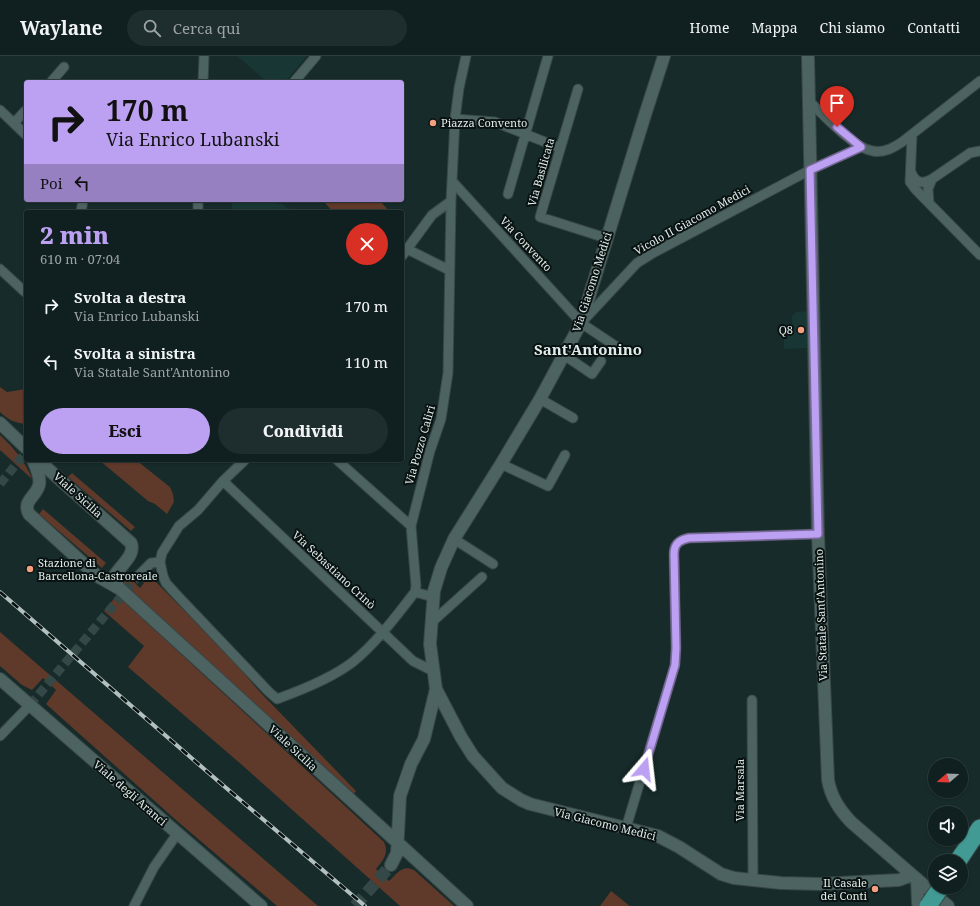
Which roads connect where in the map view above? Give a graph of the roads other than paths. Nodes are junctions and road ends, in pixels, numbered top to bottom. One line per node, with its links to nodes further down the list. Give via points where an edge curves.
1 (204, 56): 10 (street)
2 (316, 56): 11 (street)
3 (466, 56): 17 (street)
4 (548, 56): 20 (street)
5 (664, 56): 32 (street, Via Giacomo Medici)
6 (802, 56): 7 (street)
7 (808, 62): 14 (street, Via Statale Sant'Antonino)
8 (64, 67): 9 (street)
9 (53, 80)
10 (203, 80)
11 (296, 80)
12 (980, 81): 21 (street)
13 (578, 89): 23 (street, Via Basilicata)
14 (809, 101): 22 (street); 26 (street, Via Statale Sant'Antonino)
15 (0, 110): 18 (street)
16 (24, 112): 18 (street)
17 (455, 119): 20 (street, via 495,122); 28 (street)
18 (14, 123): 19 (street)
19 (24, 133)
20 (525, 134): 23 (street); 29 (street)
21 (912, 135): 22 (street, via 888,150 872,151); 25 (street)
22 (861, 147): 26 (street, Vicolo II Giacomo Medici)
23 (560, 148): 32 (street, Via Basilicata, via 540,217)
24 (980, 151): 27 (street, via 970,153)
25 (910, 167): 27 (street, via 914,179 920,183); 31 (street, via 910,182)
26 (810, 170): 38 (street, Vicolo II Giacomo Medici, via 653,252 637,263); 54 (street, Via Statale Sant'Antonino)
27 (932, 179): 31 (street, via 928,189)
28 (452, 181): 30 (street, Via Pozzo Caliri); 38 (street, Via Convento)
29 (508, 194)
30 (451, 201): 33 (street, via 432,215); 36 (street, Via Pozzo Caliri)
31 (929, 203): 34 (street)
32 (606, 238): 38 (street, Via Giacomo Medici)
33 (405, 252): 36 (street)
34 (980, 255)
35 (0, 269): 37 (street)
36 (449, 270): 53 (street, Via Pozzo Caliri, via 446,387 441,418)
37 (24, 291)
38 (581, 323): 39 (street, Via Convento); 40 (street, Via Giacomo Medici)
39 (620, 349)
40 (564, 355): 41 (street, via 592,374); 42 (street, Via Giacomo Medici)
41 (601, 361)
42 (540, 400): 43 (street); 51 (street, Via Giacomo Medici)
43 (573, 418)
44 (0, 423): 45 (street)
45 (24, 446)
46 (565, 455): 51 (street, via 548,486)
47 (34, 462): 60 (street, Viale Sicilia, via 40,481 38,489 28,502 29,514)
48 (40, 462): 58 (street, Viale Sicilia, via 131,543 131,552)
49 (243, 462): 52 (street)
50 (339, 462): 53 (street)
51 (501, 464): 55 (street, Via Giacomo Medici)
52 (222, 481): 56 (street, via 198,510 179,526 162,553); 66 (street, Via Sebastiano Crinò)
53 (411, 526): 63 (street, Via Pozzo Caliri)
54 (818, 534): 73 (street, via 689,538 676,544 675,665); 79 (street, Via Statale Sant'Antonino, via 829,787 843,814)
55 (454, 539): 57 (street); 64 (street, Via Giacomo Medici, via 441,568)
56 (160, 562): 59 (street, via 151,563); 66 (street, via 162,576 174,593 278,699 306,688 345,666)
57 (493, 564)
58 (115, 574): 60 (street, via 109,578); 62 (street, Viale Sicilia, via 115,582)
59 (139, 575)
60 (101, 578): 62 (street, Viale Sicilia)
61 (482, 578): 65 (street)
62 (120, 589): 76 (street, Viale Sicilia)
63 (415, 592): 64 (street); 66 (street)
64 (433, 597): 65 (street, Via Giacomo Medici)
65 (430, 623): 67 (street, Via Giacomo Medici)
66 (383, 632): 67 (street, Via Sebastiano Crinò, via 413,661)
67 (433, 671): 69 (street, Via Giacomo Medici)
68 (0, 679): 71 (street, Viale degli Aranci)
69 (436, 689): 73 (street, Via Giacomo Medici, via 461,738 473,756 502,788 530,804); 76 (street, via 424,739 411,764 400,796)
70 (752, 700): 80 (street, Via Marsala)
71 (30, 705): 72 (street); 75 (street, Viale degli Aranci)
72 (0, 736)
73 (626, 828): 80 (street, Via Giacomo Medici, via 671,842 721,874)
74 (980, 828): 77 (highway)
75 (177, 834): 82 (street, via 154,867); 83 (street, Viale degli Aranci)
76 (397, 843): 78 (street, via 397,853); 84 (street, Viale Sicilia)
77 (963, 854)
78 (391, 865)
79 (914, 877): 80 (street, Via Giacomo Medici, via 820,884); 81 (street); 81 (street, Via Statale Sant'Antonino)
80 (752, 880)
81 (933, 901)
82 (134, 906)
83 (261, 906)
84 (467, 906)

